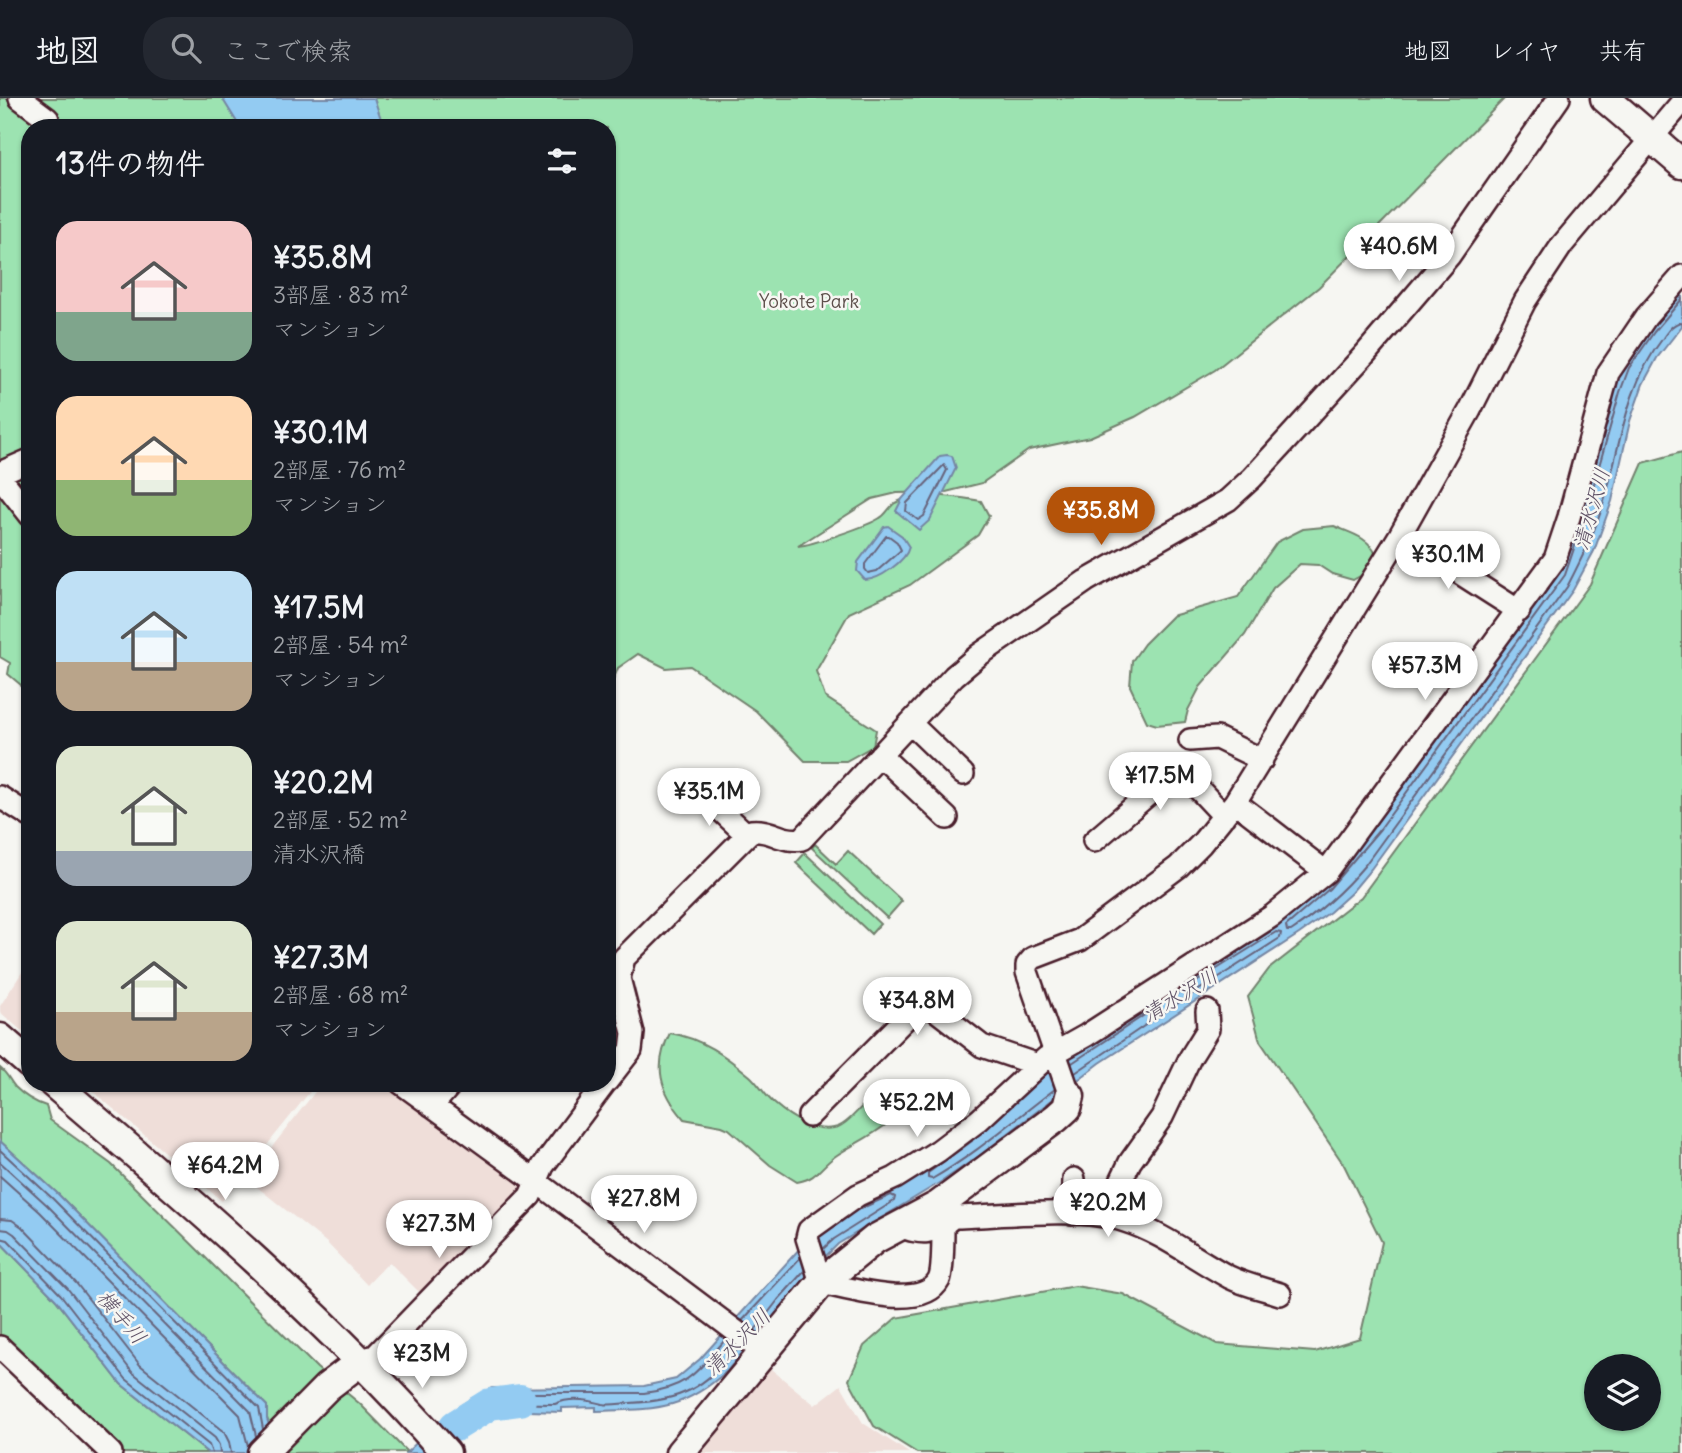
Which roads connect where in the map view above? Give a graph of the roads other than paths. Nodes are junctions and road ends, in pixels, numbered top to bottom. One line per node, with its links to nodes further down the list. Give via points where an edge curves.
1 (20, 98): 5 (street)
2 (1559, 98): 14 (street, via 1449,256 1252,478 1228,500 1086,581 979,655)
3 (1605, 98): 6 (street)
4 (1682, 102): 6 (street)
5 (48, 119)
6 (1651, 138): 7 (street); 12 (street, via 1562,245 1525,301)
7 (1682, 164)
8 (1682, 276): 13 (street, via 1646,317 1608,373 1555,559)
9 (21, 464): 10 (street)
10 (0, 475): 11 (street)
11 (21, 503)
12 (1400, 535): 13 (street); 17 (street)
13 (1519, 611): 26 (street)
14 (910, 723): 16 (street); 18 (street)
15 (1190, 740): 17 (street, via 1217,738)
16 (880, 755): 23 (street); 24 (street, via 802,839 787,841 764,830)
17 (1262, 760): 21 (street)
18 (963, 774)
19 (700, 792): 24 (street)
20 (0, 797): 22 (street)
21 (1229, 809): 25 (street, via 1180,768); 26 (street); 30 (street, via 1178,867 1080,940 1033,958 1027,965)
22 (21, 811)
23 (947, 818)
24 (747, 835): 31 (street, via 624,958 619,978 633,1033 631,1050)
25 (1094, 841)
26 (1326, 872): 30 (street, via 1272,916)
27 (1207, 1011): 42 (street, via 1208,1029 1162,1117 1130,1162)
28 (0, 1038): 29 (street)
29 (21, 1056)
30 (1051, 1059): 36 (street); 38 (street, via 982,1046 929,1005 913,1011); 45 (street, via 938,1151 858,1195 804,1236)
31 (616, 1069)
32 (63, 1092): 49 (street, via 302,1302)
33 (413, 1092): 37 (street)
34 (444, 1092): 37 (street)
35 (598, 1092): 40 (street, via 543,1166)
36 (1070, 1097): 43 (street, via 1067,1108 1056,1118 939,1205)
37 (432, 1106): 40 (street)
38 (809, 1116)
39 (1074, 1179): 41 (street)
40 (537, 1182): 48 (street); 49 (street, via 530,1196 376,1355)
41 (1072, 1214): 42 (street); 44 (street, via 953,1217)
42 (1104, 1216): 46 (street, via 1194,1254 1230,1278)
43 (898, 1226): 44 (street, via 922,1234); 45 (street)
44 (943, 1226): 45 (street, via 939,1279 918,1295 893,1297)
45 (819, 1278): 48 (street)
46 (1280, 1294)
47 (0, 1347): 50 (street)
48 (759, 1348): 53 (street)
49 (361, 1361): 51 (street, via 327,1387); 52 (street)
50 (111, 1453)
51 (262, 1453)
52 (446, 1453)
53 (680, 1453)

